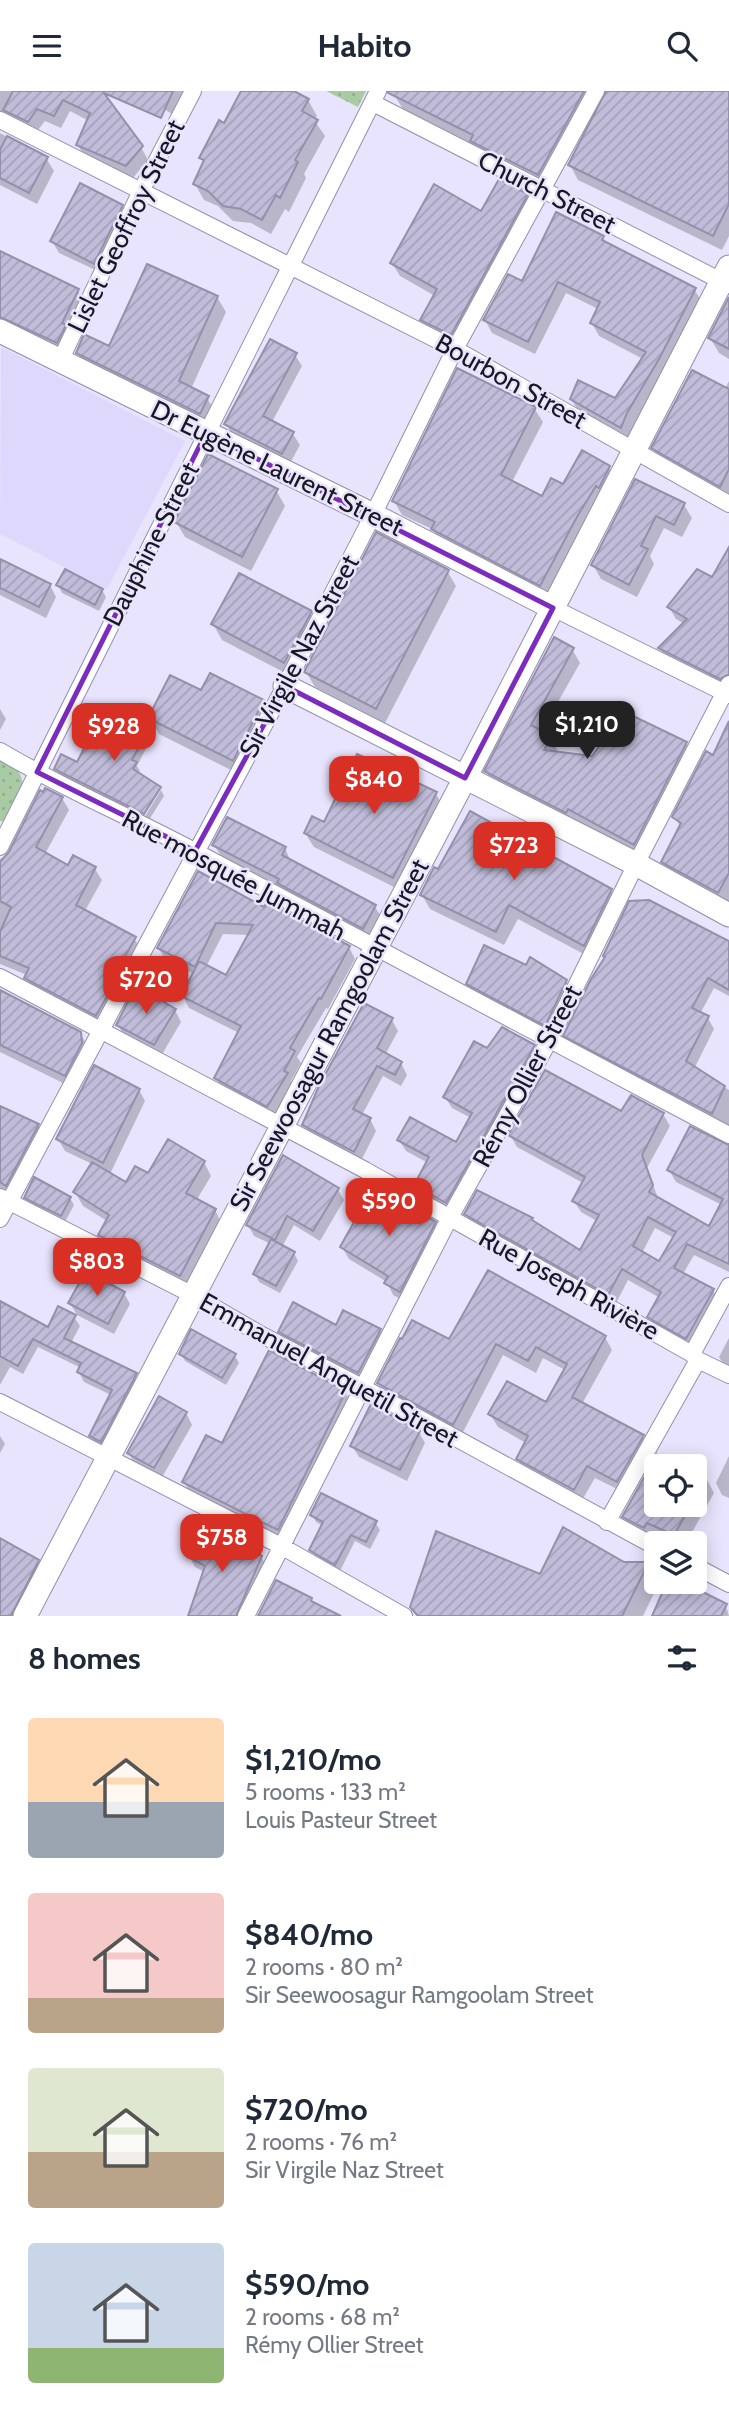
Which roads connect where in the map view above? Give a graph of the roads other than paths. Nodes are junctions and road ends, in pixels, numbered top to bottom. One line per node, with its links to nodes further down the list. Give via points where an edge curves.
1 (193, 91): 6 (street, Lislet Geoffroy Street)
2 (596, 91): 5 (street, Sir Virgile Naz Street)
3 (375, 97): 5 (street, Church Street); 7 (street, Dauphine Street)
4 (0, 120): 6 (street, Bourbon Street)
5 (543, 189): 8 (street, Church Street); 10 (street, Sir Virgile Naz Street)
6 (141, 191): 7 (street, Bourbon Street); 11 (street, Lislet Geoffroy Street)
7 (289, 265): 10 (street, Bourbon Street); 12 (street, Dauphine Street)
8 (727, 278): 13 (main road, Sir Seewoosagur Ramgoolam Street)
9 (0, 331): 11 (main road, Dr Eugène Laurent Street)
10 (455, 349): 13 (street, Bourbon Street); 15 (street, Sir Virgile Naz Street)
11 (60, 361): 12 (main road, Dr Eugène Laurent Street)
12 (206, 433): 15 (main road, Dr Eugène Laurent Street); 20 (street, Dauphine Street)
13 (633, 450): 14 (street, Bourbon Street); 16 (main road, Sir Seewoosagur Ramgoolam Street)
14 (729, 504)
15 (373, 515): 16 (main road, Dr Eugène Laurent Street); 17 (street, Sir Virgile Naz Street)
16 (554, 608): 18 (street); 21 (main road, Sir Seewoosagur Ramgoolam Street)
17 (285, 686): 21 (main road); 23 (street, Sir Virgile Naz Street)
18 (727, 691): 24 (street, Rémy Ollier Street)
19 (0, 751): 20 (street, Rue mosquée Jummah)
20 (37, 772): 22 (street, Dauphine Street); 23 (street, Rue mosquée Jummah)
21 (465, 778): 24 (main road); 26 (main road, Sir Seewoosagur Ramgoolam Street)
22 (0, 847)
23 (195, 851): 26 (street, Rue mosquée Jummah); 28 (street, Sir Virgile Naz Street)
24 (636, 864): 25 (main road); 29 (street, Rémy Ollier Street)
25 (729, 915)
26 (373, 949): 29 (street, Rue mosquée Jummah); 30 (main road, Sir Seewoosagur Ramgoolam Street)
27 (0, 977): 28 (street, Rue Joseph Rivière)
28 (100, 1030): 30 (street, Rue Joseph Rivière); 32 (street, Sir Virgile Naz Street)
29 (549, 1041): 31 (street, Rue mosquée Jummah); 33 (street, Rémy Ollier Street)
30 (281, 1127): 33 (street, Rue Joseph Rivière); 36 (main road, Sir Seewoosagur Ramgoolam Street)
31 (729, 1135)
32 (4, 1199): 34 (street, Sir Virgile Naz Street); 36 (street, Emmanuel Anquetil Street)
33 (450, 1217): 37 (street, Rue Joseph Rivière); 39 (street, Rémy Ollier Street)
34 (0, 1219)
35 (729, 1286): 37 (street)
36 (193, 1295): 39 (street, Emmanuel Anquetil Street); 41 (main road, Sir Seewoosagur Ramgoolam Street)
37 (695, 1357): 38 (street, Rue Joseph Rivière); 42 (street)
38 (729, 1375)
39 (362, 1387): 42 (street, Emmanuel Anquetil Street); 44 (street, Rémy Ollier Street)
40 (0, 1402): 41 (street)
41 (109, 1456): 44 (street); 47 (main road, Sir Seewoosagur Ramgoolam Street)
42 (607, 1522): 43 (street, Emmanuel Anquetil Street)
43 (644, 1541)
44 (281, 1546): 48 (street, Rémy Ollier Street); 49 (street)
45 (707, 1572): 46 (street)
46 (729, 1584)
47 (25, 1616)
48 (246, 1616)
49 (404, 1616)

